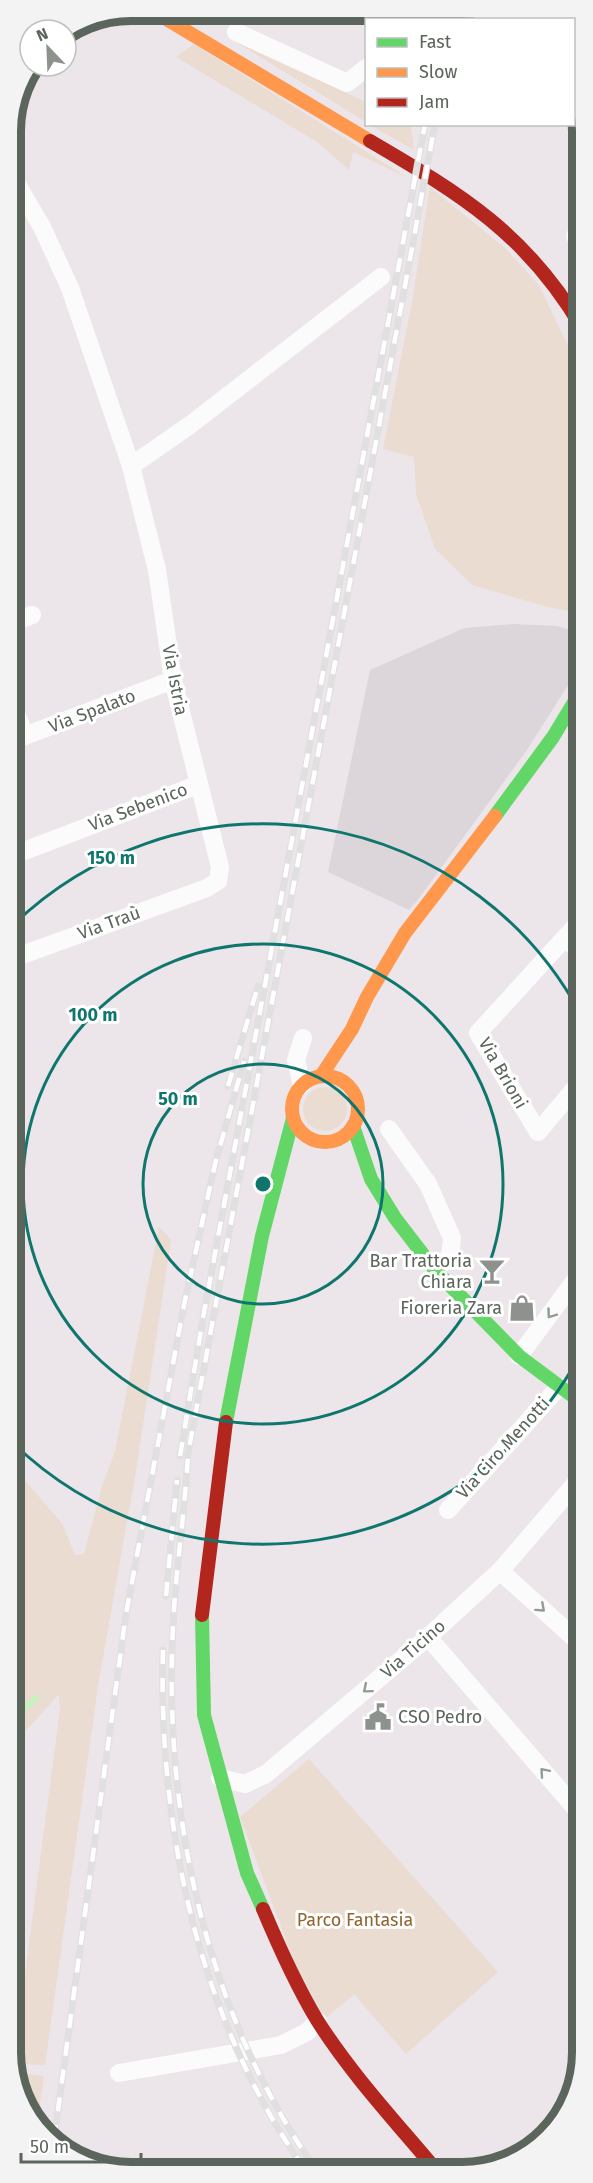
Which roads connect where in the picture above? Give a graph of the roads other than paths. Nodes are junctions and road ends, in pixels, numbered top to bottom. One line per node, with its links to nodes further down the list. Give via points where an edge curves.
1 (170, 21): 6 (main road, via 439,182 493,221 543,268)
2 (236, 32): 3 (street, via 347,83)
3 (365, 69)
4 (21, 191): 7 (street, Via Istria, via 70,288)
5 (381, 277): 7 (street)
6 (572, 313)
7 (131, 466): 10 (street, Via Istria, via 157,570)
8 (32, 615): 9 (street)
9 (21, 619)
10 (173, 680): 12 (street, Via Spalato); 13 (street, Via Istria)
11 (572, 706): 20 (main road, via 457,869 405,933)
12 (21, 738)
13 (197, 785): 14 (street, Via Sebenico); 15 (street, Via Istria, via 220,867 218,881)
14 (21, 852)
15 (207, 888): 19 (street, Via Traù)
16 (572, 930): 17 (street)
17 (565, 938): 18 (street); 25 (street, Via Brioni, via 478,1033 538,1132)
18 (572, 945)
19 (21, 955)
20 (352, 1029): 22 (main road); 24 (main road)
21 (303, 1038): 23 (street, via 296,1060)
22 (321, 1076): 23 (main road); 24 (main road, via 332,1076)
23 (302, 1085): 26 (main road, via 293,1100)
24 (350, 1086): 27 (main road, via 358,1106)
25 (572, 1092)
26 (293, 1118): 29 (main road, via 307,1136); 31 (main road)
27 (353, 1126): 29 (main road, via 340,1138); 30 (main road)
28 (389, 1129): 32 (street, via 428,1184 452,1238 450,1256)
29 (324, 1141): 30 (main road, via 347,1155); 31 (main road, via 300,1151)
30 (371, 1179): 32 (main road)
31 (277, 1181): 42 (main road, via 262,1236 226,1425 205,1573 200,1634 204,1715)
32 (435, 1270): 34 (main road)
33 (572, 1284): 34 (street, one-way to 34)
34 (519, 1356): 35 (main road)
35 (559, 1387): 36 (main road); 38 (street, Via Ciro Menotti)
36 (572, 1396)
37 (572, 1488): 39 (street, Via Ticino)
38 (448, 1510)
39 (500, 1571): 40 (street, one-way to 40); 41 (street, Via Ticino)
40 (572, 1636)
41 (428, 1637): 42 (street, Via Ticino, one-way to 42, via 266,1774 245,1784); 43 (street, one-way to 41)
42 (220, 1778): 44 (main road, via 261,1909)
43 (572, 1804)
44 (318, 2021): 45 (street, via 307,2032 281,2045); 46 (main road)
45 (119, 2073)
46 (430, 2162)

